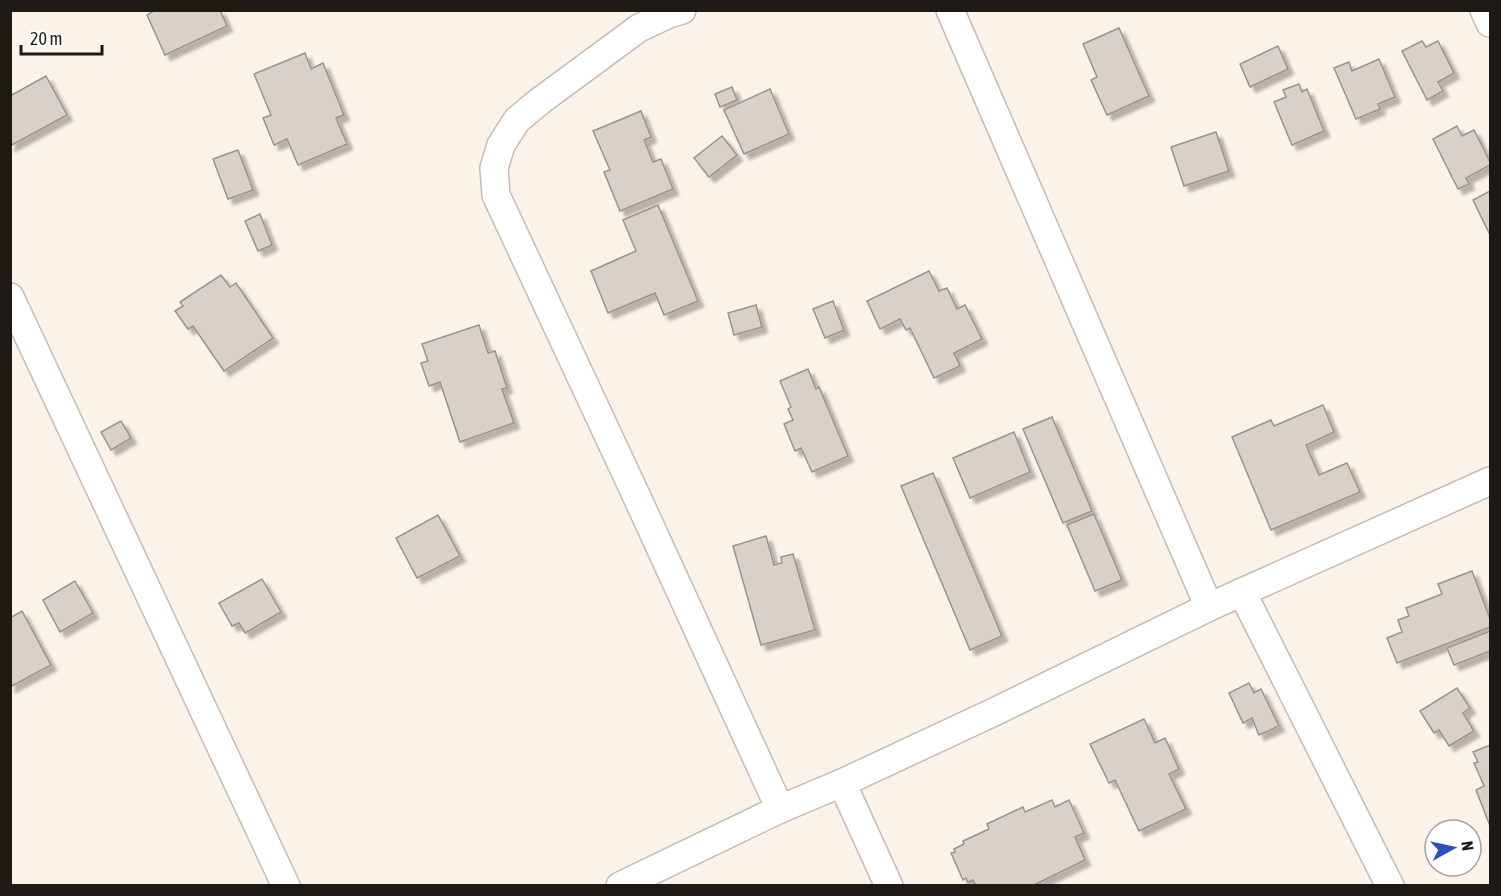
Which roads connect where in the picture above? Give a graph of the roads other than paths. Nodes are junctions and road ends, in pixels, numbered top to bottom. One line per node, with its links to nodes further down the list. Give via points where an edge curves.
1 (682, 10): 10 (street, via 639,28 517,120 501,145 494,168 496,195)
2 (950, 10): 8 (street)
3 (1484, 10): 4 (street)
4 (1491, 23)
5 (10, 297): 11 (street)
6 (1491, 481): 7 (street)
7 (1242, 592): 8 (street); 14 (street)
8 (1209, 607): 9 (street)
9 (842, 783): 10 (street); 13 (street)
10 (780, 809): 12 (street)
11 (285, 885)
12 (620, 885)
13 (889, 885)
14 (1390, 885)

